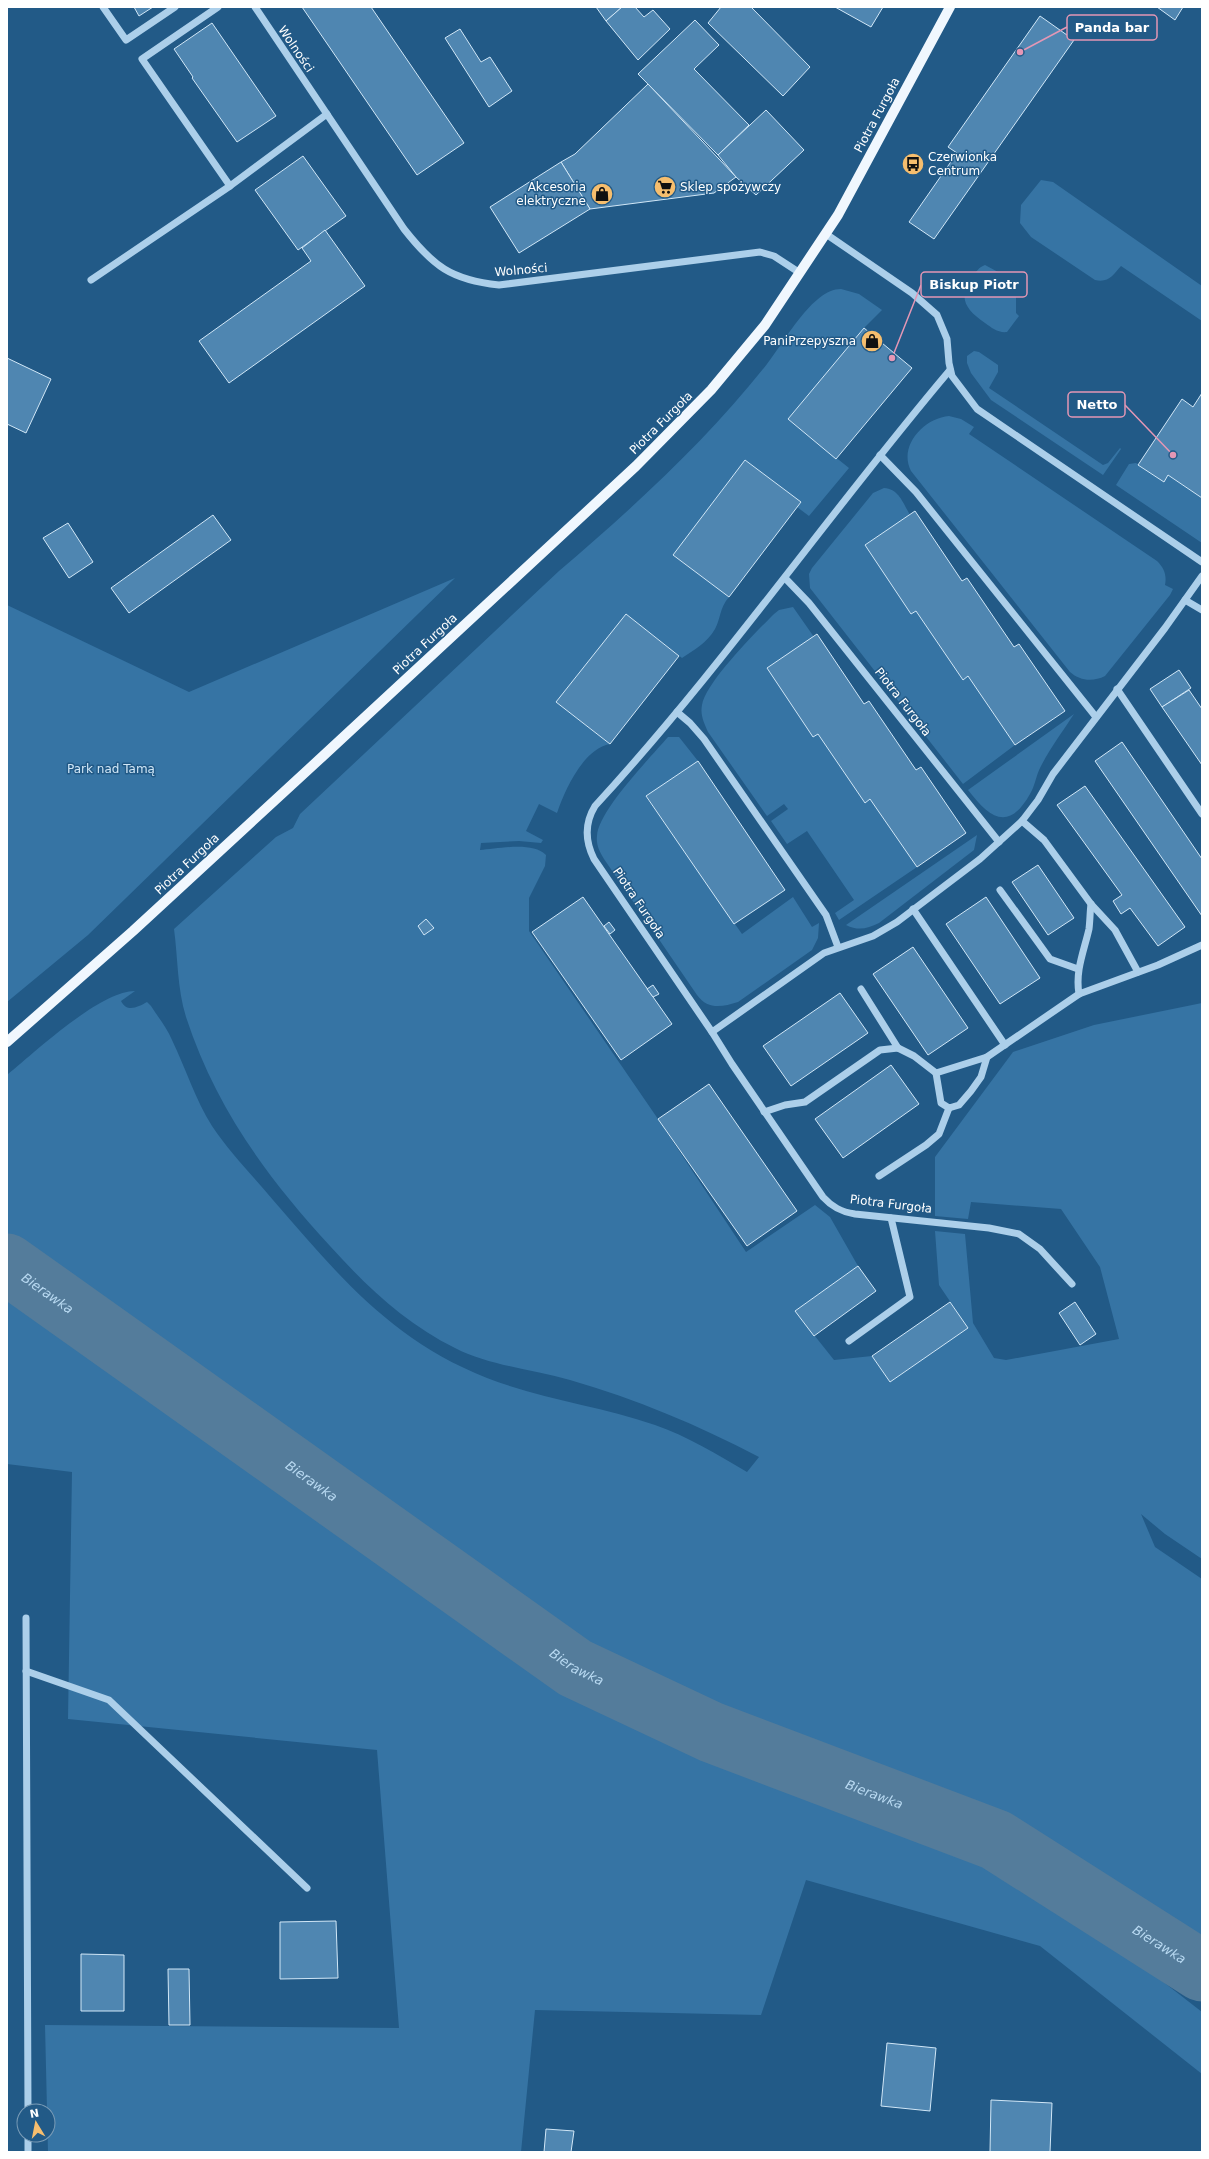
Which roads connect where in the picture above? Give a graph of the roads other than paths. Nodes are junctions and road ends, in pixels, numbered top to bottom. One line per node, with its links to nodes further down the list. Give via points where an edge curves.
1 (103, 7): 2 (street, via 126,40)
2 (175, 7)
3 (218, 7): 7 (street, via 142,59)
4 (255, 7): 6 (street, Wolności)
5 (950, 7): 8 (main road, Piotra Furgoła)
6 (327, 114): 7 (street); 9 (street, Wolności, via 404,229 421,250 450,273 466,280 499,284 760,252 774,256)
7 (230, 186): 10 (street)
8 (826, 234): 9 (main road, Piotra Furgoła); 11 (street, via 912,292 937,315 947,339)
9 (800, 273): 34 (main road, Piotra Furgoła, via 739,358 674,429 308,771)
10 (91, 280)
11 (950, 370): 12 (street, Piotra Furgoła); 13 (street, via 956,384 967,398 990,419)
12 (880, 455): 15 (street, Piotra Furgoła); 20 (street, via 916,492)
13 (1202, 562)
14 (1202, 576): 16 (street)
15 (785, 578): 19 (street, Piotra Furgoła); 23 (street, Piotra Furgoła, via 809,603)
16 (1185, 600): 17 (street); 18 (street)
17 (1202, 610)
18 (1117, 689): 20 (street); 21 (street)
19 (677, 712): 28 (street, via 704,739 817,903 830,925); 33 (street, Piotra Furgoła, via 595,806 588,820 587,839 590,852 608,880)
20 (1096, 716): 22 (street)
21 (1202, 814)
22 (1022, 821): 23 (street); 25 (street, via 1044,840)
23 (999, 842): 26 (street)
24 (1000, 890): 29 (street, via 1050,959)
25 (1091, 904): 29 (street, via 1089,927); 30 (street, via 1115,930)
26 (913, 909): 28 (street, via 873,936); 35 (street)
27 (1202, 945): 30 (street, via 1158,966)
28 (838, 947): 33 (street, via 814,959)
29 (1078, 969): 32 (street)
30 (1138, 972): 32 (street)
31 (861, 989): 36 (street)
32 (1079, 994): 35 (street)
33 (712, 1032): 40 (street, Piotra Furgoła)
34 (7, 1042)
35 (1005, 1045): 37 (street)
36 (898, 1048): 38 (street, via 914,1056); 40 (street, via 880,1050 805,1102)
37 (988, 1057): 38 (street); 39 (street, via 981,1078 959,1105)
38 (936, 1073): 39 (street, via 941,1104)
39 (949, 1108): 41 (street, via 939,1134)
40 (764, 1112): 42 (street, Piotra Furgoła, via 822,1197 831,1205 844,1212)
41 (879, 1176)
42 (891, 1218): 43 (street, Piotra Furgoła, via 1007,1230 1019,1234 1040,1248); 44 (street, via 910,1297)
43 (1072, 1284)
44 (848, 1340)
45 (26, 1618): 46 (street)
46 (26, 1671): 47 (street, via 109,1700); 48 (street)
47 (307, 1888)
48 (28, 2103)

